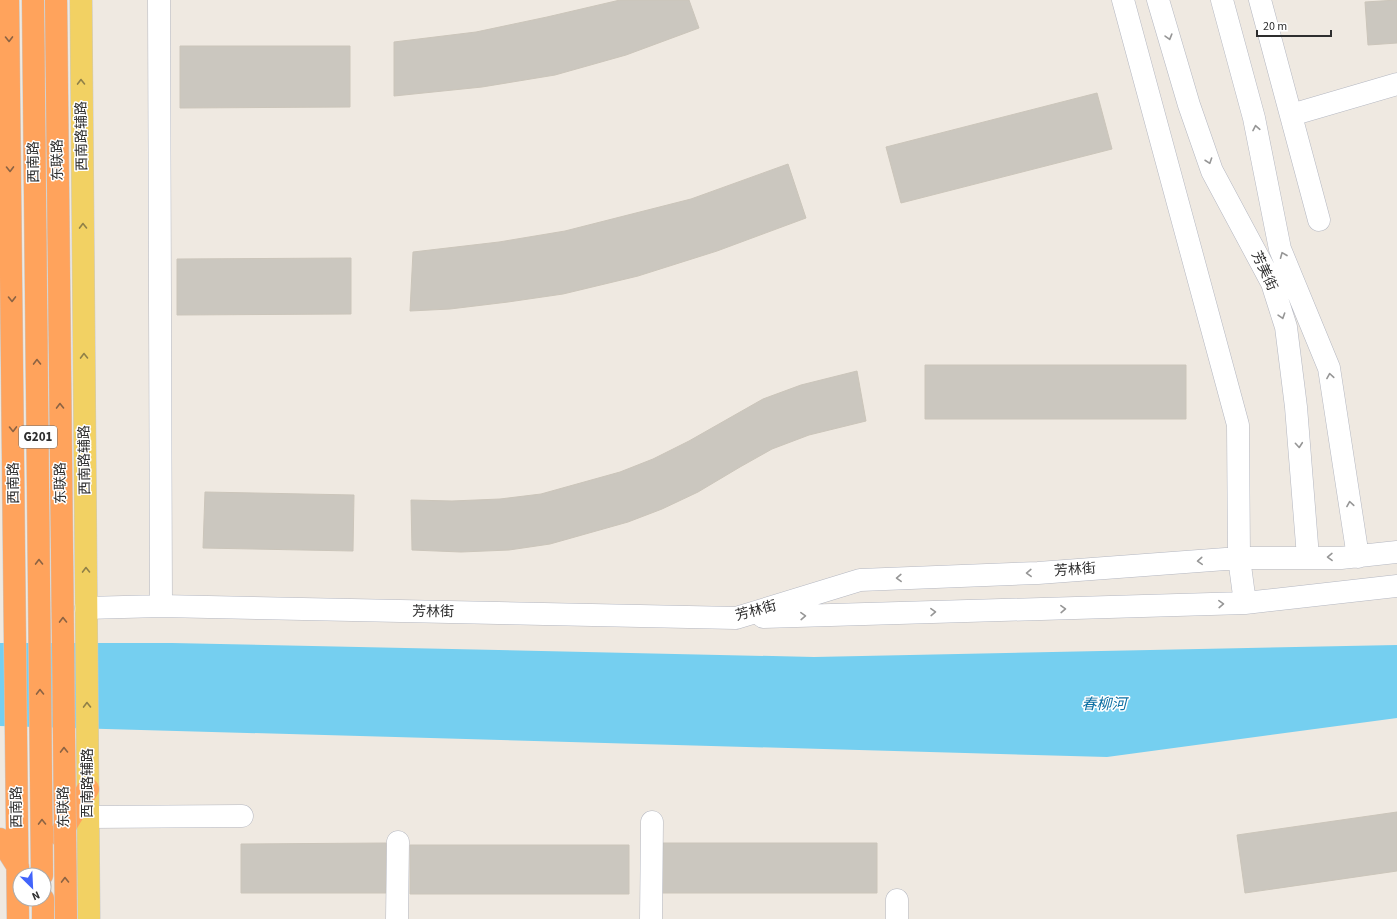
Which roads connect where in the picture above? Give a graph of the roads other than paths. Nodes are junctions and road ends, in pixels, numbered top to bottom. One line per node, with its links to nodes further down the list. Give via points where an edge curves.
1 (8, 0): 13 (highway, 西南路 / G201, one-way to 13)
2 (33, 0): 31 (highway, 西南路 / G201, one-way to 2)
3 (56, 0): 37 (highway, 东联路, one-way to 3, bridge)
4 (81, 0): 22 (main road, 西南路辅路, one-way to 4)
5 (159, 0): 21 (street)
6 (1123, 0): 18 (street, via 1238,425)
7 (1158, 0): 16 (street, 芳美街, one-way to 16, via 1189,105 1212,171 1272,283 1286,327 1296,407)
8 (1222, 0): 17 (street, 芳美街, one-way to 8, via 1329,368 1280,249 1254,118)
9 (1260, 0): 11 (street)
10 (1397, 84): 11 (street)
11 (1291, 115): 12 (street)
12 (1319, 220)
13 (14, 499): 14 (highway); 30 (highway, 西南路 / G201)
14 (0, 532)
15 (1397, 552): 17 (street, 芳林街)
16 (1308, 557): 17 (street, 芳林街, one-way to 16); 18 (street, 芳林街)
17 (1358, 557)
18 (1239, 558): 20 (street); 23 (street, 芳林街, one-way to 23, via 1038,573 860,580)
19 (1397, 586): 20 (street)
20 (1245, 603): 23 (street, one-way to 20)
21 (161, 606): 22 (street, 芳林街); 23 (street, 芳林街)
22 (86, 615): 24 (main road, 西南路辅路, one-way to 22)
23 (736, 618)
24 (88, 781): 26 (main road, 西南路辅路); 32 (highway)
25 (242, 816): 26 (street)
26 (88, 818): 38 (main road, 西南路辅路)
27 (652, 822): 40 (street)
28 (0, 839): 30 (highway)
29 (398, 842): 39 (street)
30 (18, 867)
31 (42, 867)
32 (44, 867)
33 (18, 907): 35 (highway, 西南路 / G201)
34 (43, 907): 36 (highway)
35 (18, 919)
36 (43, 919)
37 (66, 919)
38 (89, 919)
39 (397, 919)
40 (651, 919)

